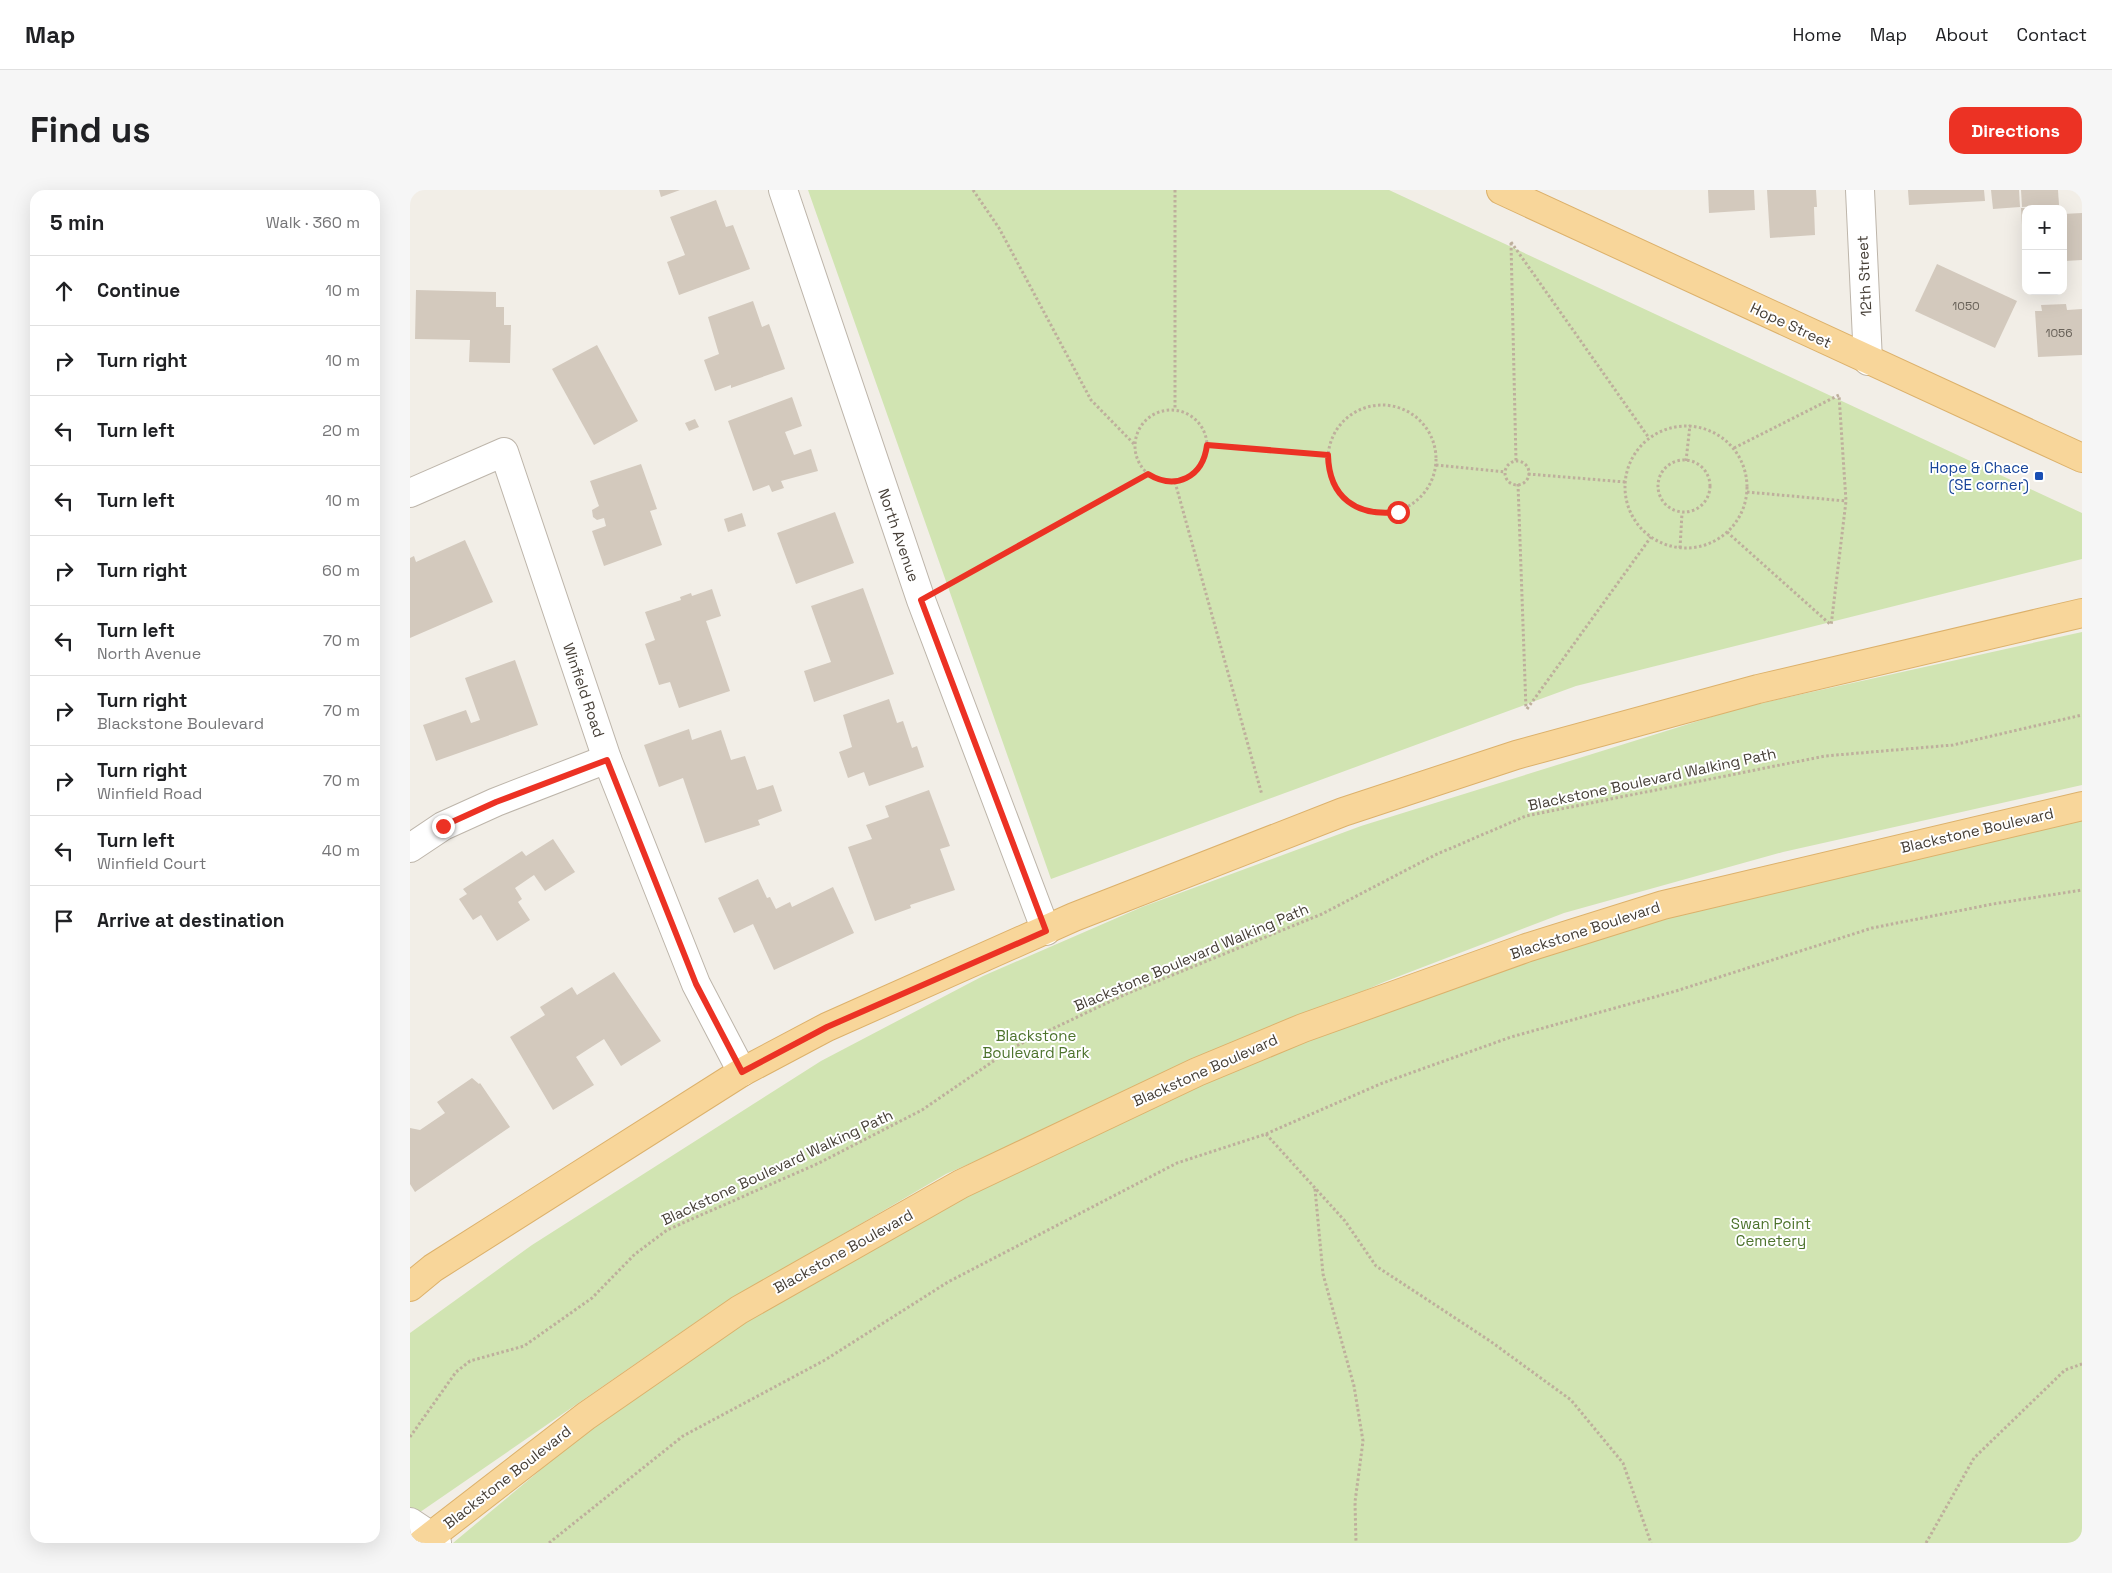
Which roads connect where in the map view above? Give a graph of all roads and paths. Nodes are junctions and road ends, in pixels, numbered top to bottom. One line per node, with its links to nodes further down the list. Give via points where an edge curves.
1 (783, 190): 32 (street, North Avenue)
2 (973, 190): 11 (path, via 999,228 1091,400)
3 (1175, 190): 8 (path)
4 (1501, 190): 6 (main road, Hope Street)
5 (1860, 190): 7 (street, 12th Street)
6 (1535, 199): 7 (main road, Hope Street)
7 (1868, 361): 15 (main road, Hope Street)
8 (1175, 410): 11 (path, via 1152,414 1137,433); 12 (path, via 1195,419 1202,427)
9 (1690, 425): 10 (path, via 1668,428); 13 (path, via 1722,437); 17 (path)
10 (1648, 438): 16 (path, via 1511,242); 23 (path, via 1635,452)
11 (1135, 445): 20 (path, via 1140,466)
12 (1207, 445): 14 (path); 22 (path, via 1204,460 1197,471)
13 (1734, 448): 25 (path, via 1746,476); 27 (path, via 1839,395)
14 (1328, 455): 18 (path, via 1335,487 1346,500 1362,510 1379,514 1398,512 1414,504 1427,492); 18 (path, via 1334,434 1344,419 1359,409 1376,404 1394,405 1411,412 1424,424 1434,440)
15 (2082, 458)
16 (1516, 461): 19 (path, via 1508,464); 21 (path, via 1526,465)
17 (1686, 461): 28 (path, via 1705,471 1709,485 1708,493 1696,510); 28 (path, via 1670,464 1658,484 1661,500)
18 (1436, 465): 19 (path)
19 (1505, 472): 24 (path, via 1508,481)
20 (1148, 474): 22 (path, via 1166,482); 32 (path)
21 (1528, 474): 23 (path); 24 (path, via 1526,480)
22 (1175, 482): 36 (path)
23 (1625, 482): 30 (path, via 1628,507 1637,524)
24 (1518, 484): 30 (path, via 1526,709)
25 (1747, 492): 27 (path); 29 (path, via 1737,520)
26 (410, 493): 35 (street, Winfield Road, via 504,452)
27 (1846, 502): 29 (path, via 1831,626)
28 (1682, 512): 31 (path)
29 (1727, 532): 31 (path, via 1713,542)
30 (1651, 537): 31 (path)
31 (1680, 548)
32 (921, 600): 40 (street, North Avenue)
33 (2082, 613): 40 (main road, via 1758,688 1516,755 1343,812 1074,917)
34 (2082, 715): 46 (path, Blackstone Boulevard Walking Path, via 1953,744 1824,756 1526,816 1435,855 1322,914 1126,994 1014,1047 922,1110 818,1163 666,1230 635,1254 592,1298 524,1346 470,1361 456,1372)
35 (607, 760): 38 (street, via 496,802 443,826); 41 (street, Winfield Road, via 696,984)
36 (1262, 795)
37 (2082, 806): 47 (main road, Blackstone Boulevard, via 1663,905 1526,948 1304,1028 1197,1072 961,1184 739,1310 586,1416)
38 (410, 848)
39 (2082, 890): 42 (path, via 1872,928 1676,991 1512,1037 1380,1084)
40 (1046, 931): 41 (main road, via 827,1027)
41 (742, 1072): 44 (main road)
42 (1266, 1134): 43 (path); 48 (path, via 1177,1163 948,1282 826,1360 682,1436)
43 (1315, 1188): 49 (path, via 1323,1274 1354,1386 1364,1442 1355,1502); 50 (path, via 1345,1221 1376,1266 1490,1341 1571,1400 1623,1463)
44 (410, 1286)
45 (2081, 1363): 51 (path, via 2065,1370 1974,1458)
46 (410, 1437)
47 (425, 1536)
48 (549, 1543)
49 (1356, 1543)
50 (1651, 1543)
51 (1926, 1543)

